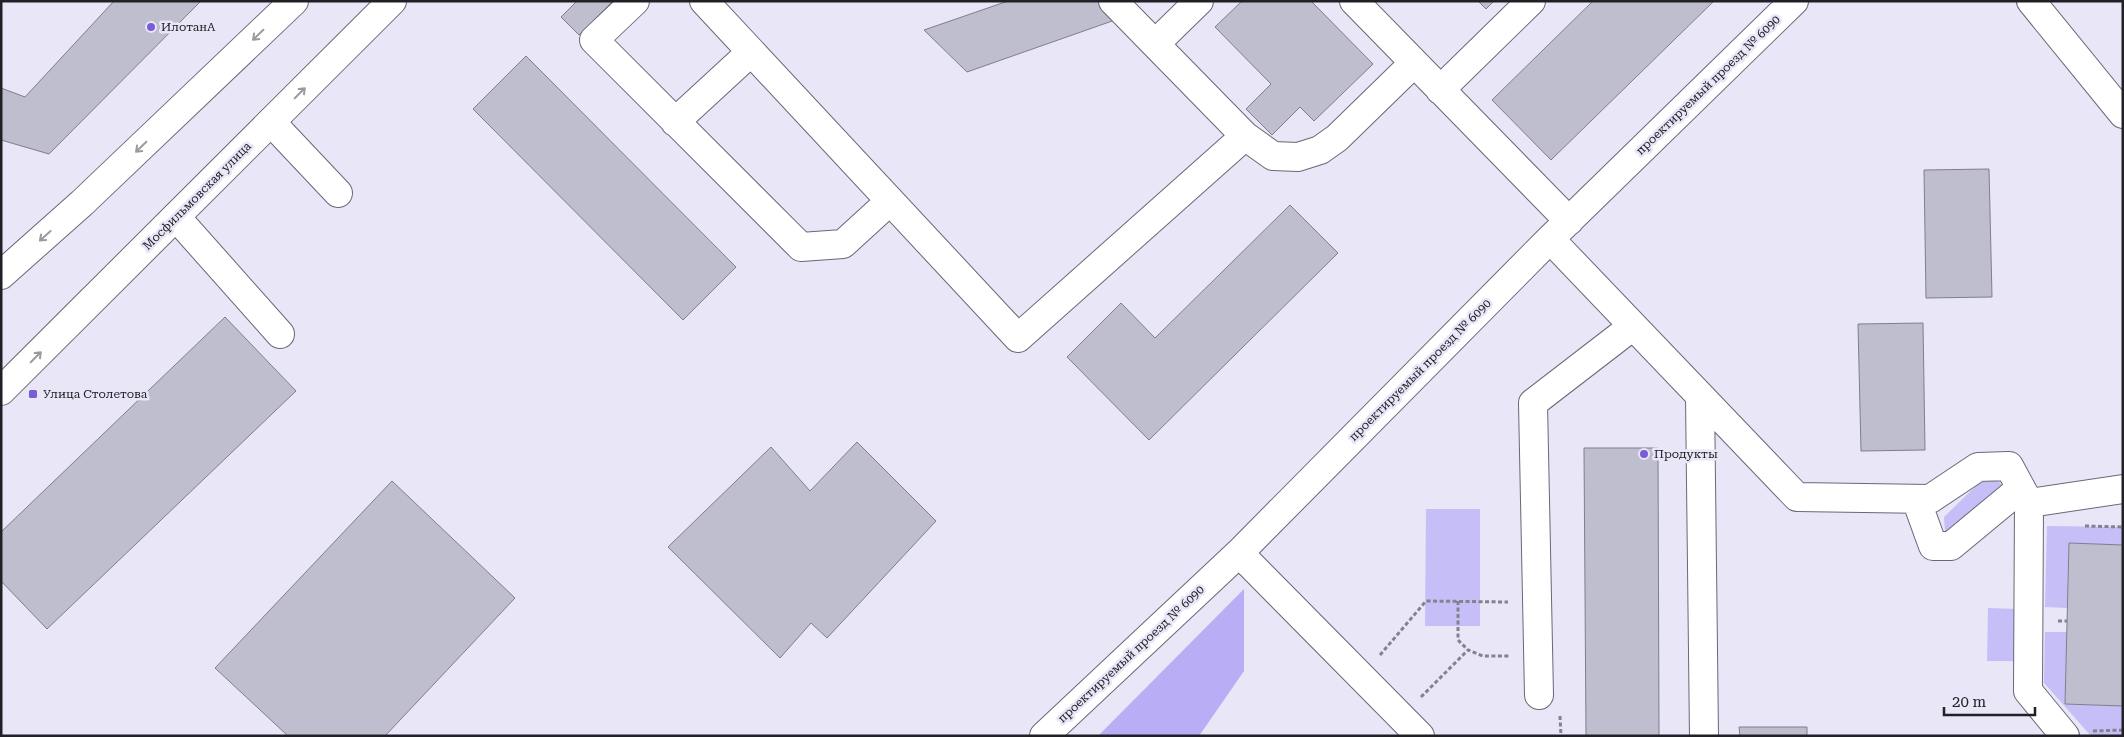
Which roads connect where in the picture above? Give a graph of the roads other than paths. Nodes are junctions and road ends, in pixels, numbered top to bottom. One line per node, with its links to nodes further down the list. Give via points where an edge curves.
1 (294, 1): 23 (street, one-way to 23, via 82,203)
2 (392, 1): 16 (street, Мосфильмовская улица, one-way to 2)
3 (635, 1): 17 (street, via 594,40)
4 (704, 1): 12 (street)
5 (1113, 1): 11 (street)
6 (1199, 1): 11 (street)
7 (1354, 1): 13 (street)
8 (1531, 1): 14 (street)
9 (1794, 1): 22 (street, проектируемый проезд № 6090)
10 (2031, 1): 15 (street)
11 (1155, 44): 18 (street)
12 (751, 52): 17 (street); 20 (street)
13 (1414, 63): 14 (street); 18 (street, via 1337,138 1320,150 1298,157 1273,156)
14 (1440, 90): 22 (street)
15 (2123, 114)
16 (271, 122): 19 (street); 21 (street, Мосфильмовская улица)
17 (675, 122): 20 (street, via 801,247 843,244)
18 (1245, 136): 20 (street, via 1018,338)
19 (338, 193)
20 (890, 201)
21 (176, 217): 25 (street); 26 (street, Мосфильмовская улица, one-way to 21)
22 (1559, 230): 24 (street); 31 (street, проектируемый проезд № 6090)
23 (1, 275)
24 (1633, 326): 27 (street); 32 (street, via 1533,403)
25 (280, 334)
26 (1, 391)
27 (1700, 396): 30 (street, via 1797,497); 36 (street)
28 (2123, 489): 29 (street)
29 (2025, 496): 30 (street, via 2009,466 1978,467 1930,499); 30 (street, via 1951,546 1933,546); 33 (street, via 2028,691)
30 (1916, 499)
31 (1239, 553): 34 (street, проектируемый проезд № 6090); 35 (street)
32 (1539, 695)
33 (2076, 733)
34 (1044, 736)
35 (1420, 736)
36 (1704, 736)

